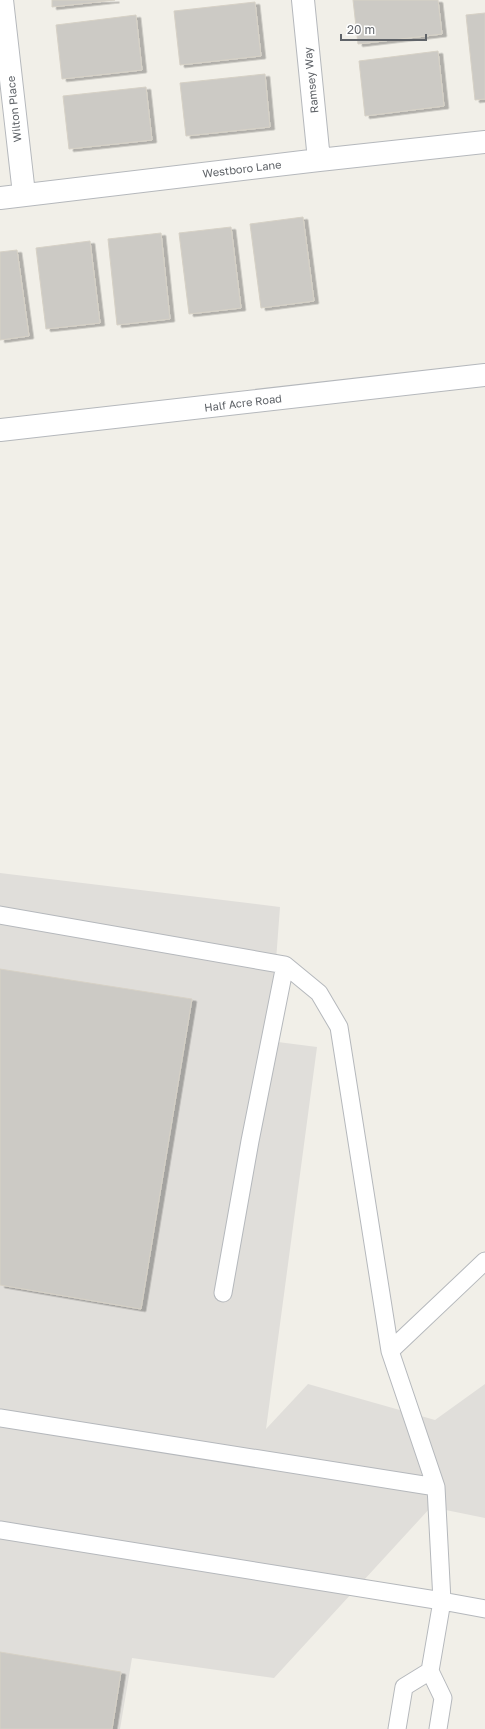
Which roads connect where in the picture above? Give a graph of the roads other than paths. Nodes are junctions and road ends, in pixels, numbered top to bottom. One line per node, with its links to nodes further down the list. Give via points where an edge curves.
1 (2, 0): 5 (street, Wilton Place)
2 (303, 0): 4 (street, Ramsey Way)
3 (485, 142): 4 (street, Westboro Lane)
4 (319, 160): 5 (street, Westboro Lane)
5 (24, 194): 6 (street, Westboro Lane)
6 (0, 198)
7 (485, 375): 8 (street, Half Acre Road)
8 (0, 430)
9 (0, 915): 10 (lane)
10 (285, 965): 12 (lane); 13 (lane, via 319,993 339,1027)
11 (485, 1261): 13 (lane)
12 (223, 1293)
13 (390, 1351): 15 (lane)
14 (0, 1418): 15 (lane)
15 (436, 1487): 17 (lane)
16 (0, 1530): 17 (lane)
17 (442, 1601): 18 (lane); 19 (lane)
18 (485, 1609)
19 (430, 1671): 20 (lane, via 404,1688); 21 (lane, via 443,1698)
20 (397, 1729)
21 (438, 1729)

